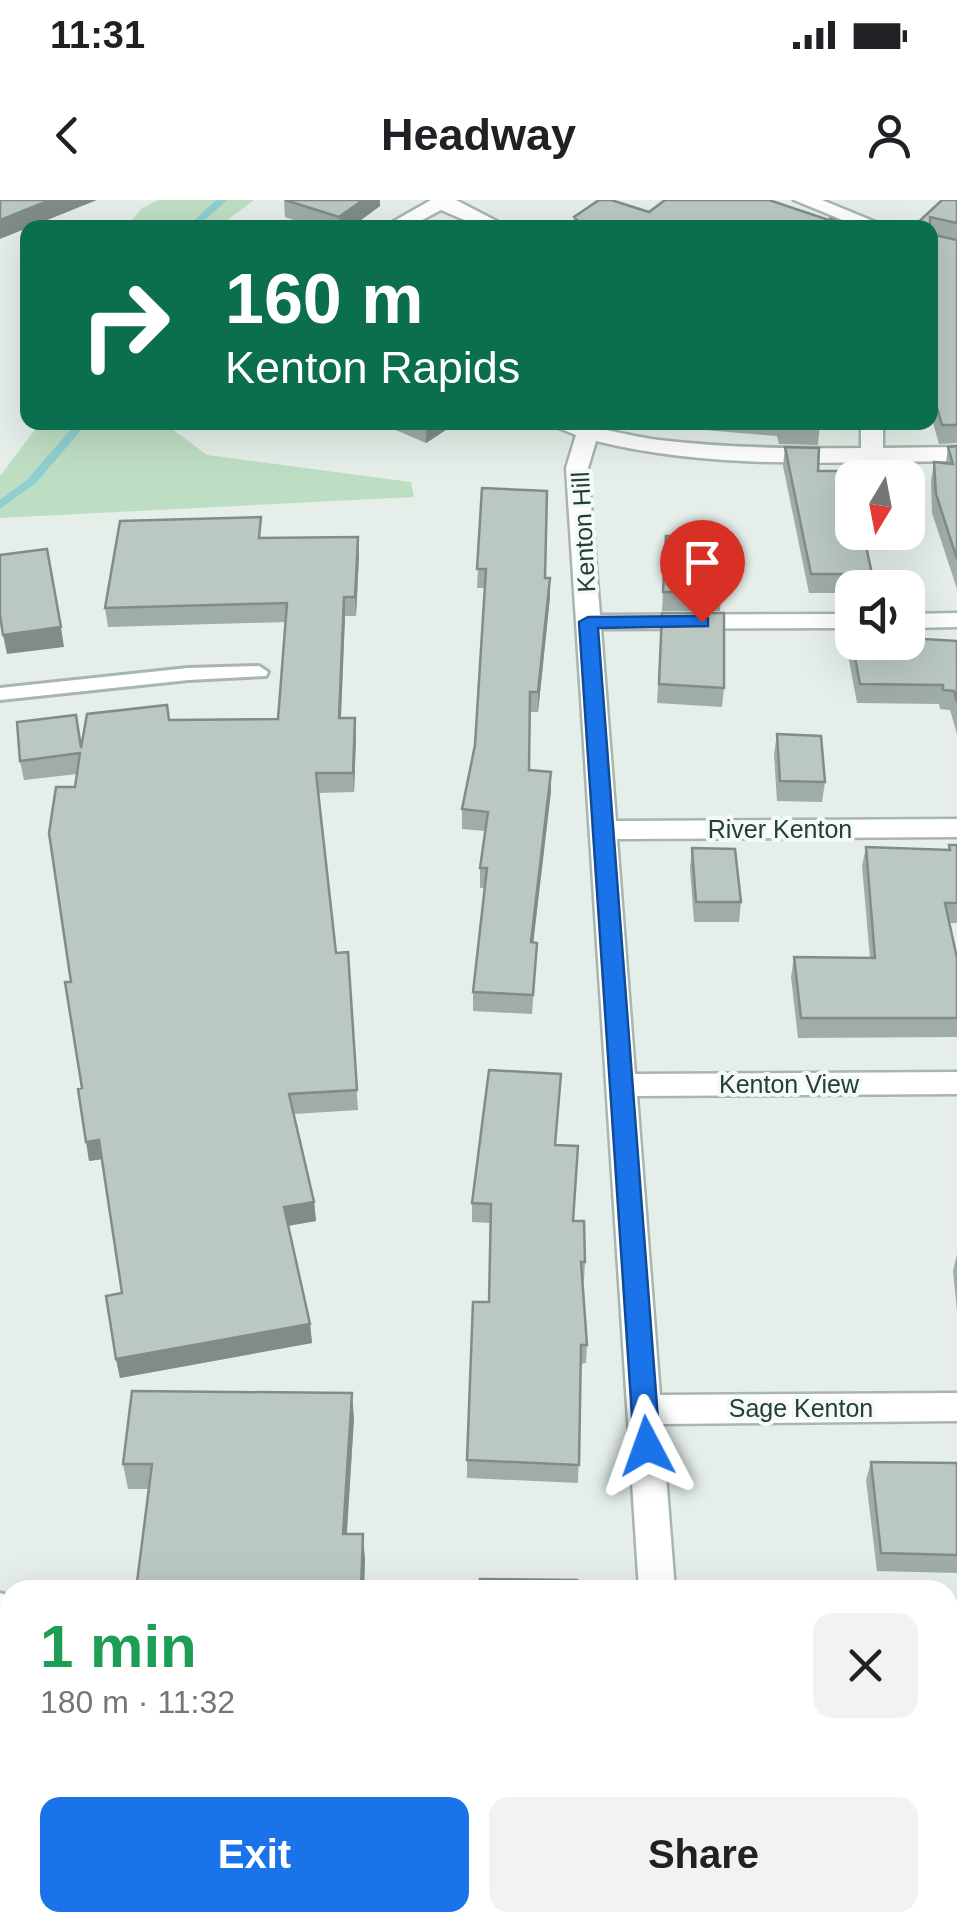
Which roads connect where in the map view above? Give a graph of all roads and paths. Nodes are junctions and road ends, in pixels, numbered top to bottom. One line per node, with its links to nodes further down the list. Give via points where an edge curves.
1 (804, 200): 5 (street)
2 (443, 201): 3 (street); 4 (street)
3 (406, 220)
4 (484, 220)
5 (859, 220)
6 (576, 430): 8 (street)
7 (872, 430): 9 (street)
8 (587, 434): 9 (street, via 710,453); 14 (street, Kenton Hill, via 577,468)
9 (872, 454): 10 (street)
10 (957, 454)
11 (925, 620): 12 (street)
12 (957, 620)
13 (835, 621): 14 (street)
14 (588, 622): 18 (street, Kenton Hill)
15 (260, 672): 16 (lane)
16 (0, 694)
17 (957, 828): 18 (street, River Kenton)
18 (603, 830): 20 (street, Kenton Hill)
19 (957, 1084): 20 (street, Kenton View)
20 (622, 1086): 22 (street, Kenton Hill)
21 (957, 1407): 22 (street, Sage Kenton)
22 (644, 1410): 23 (street, Kenton Hill)
23 (656, 1580)

